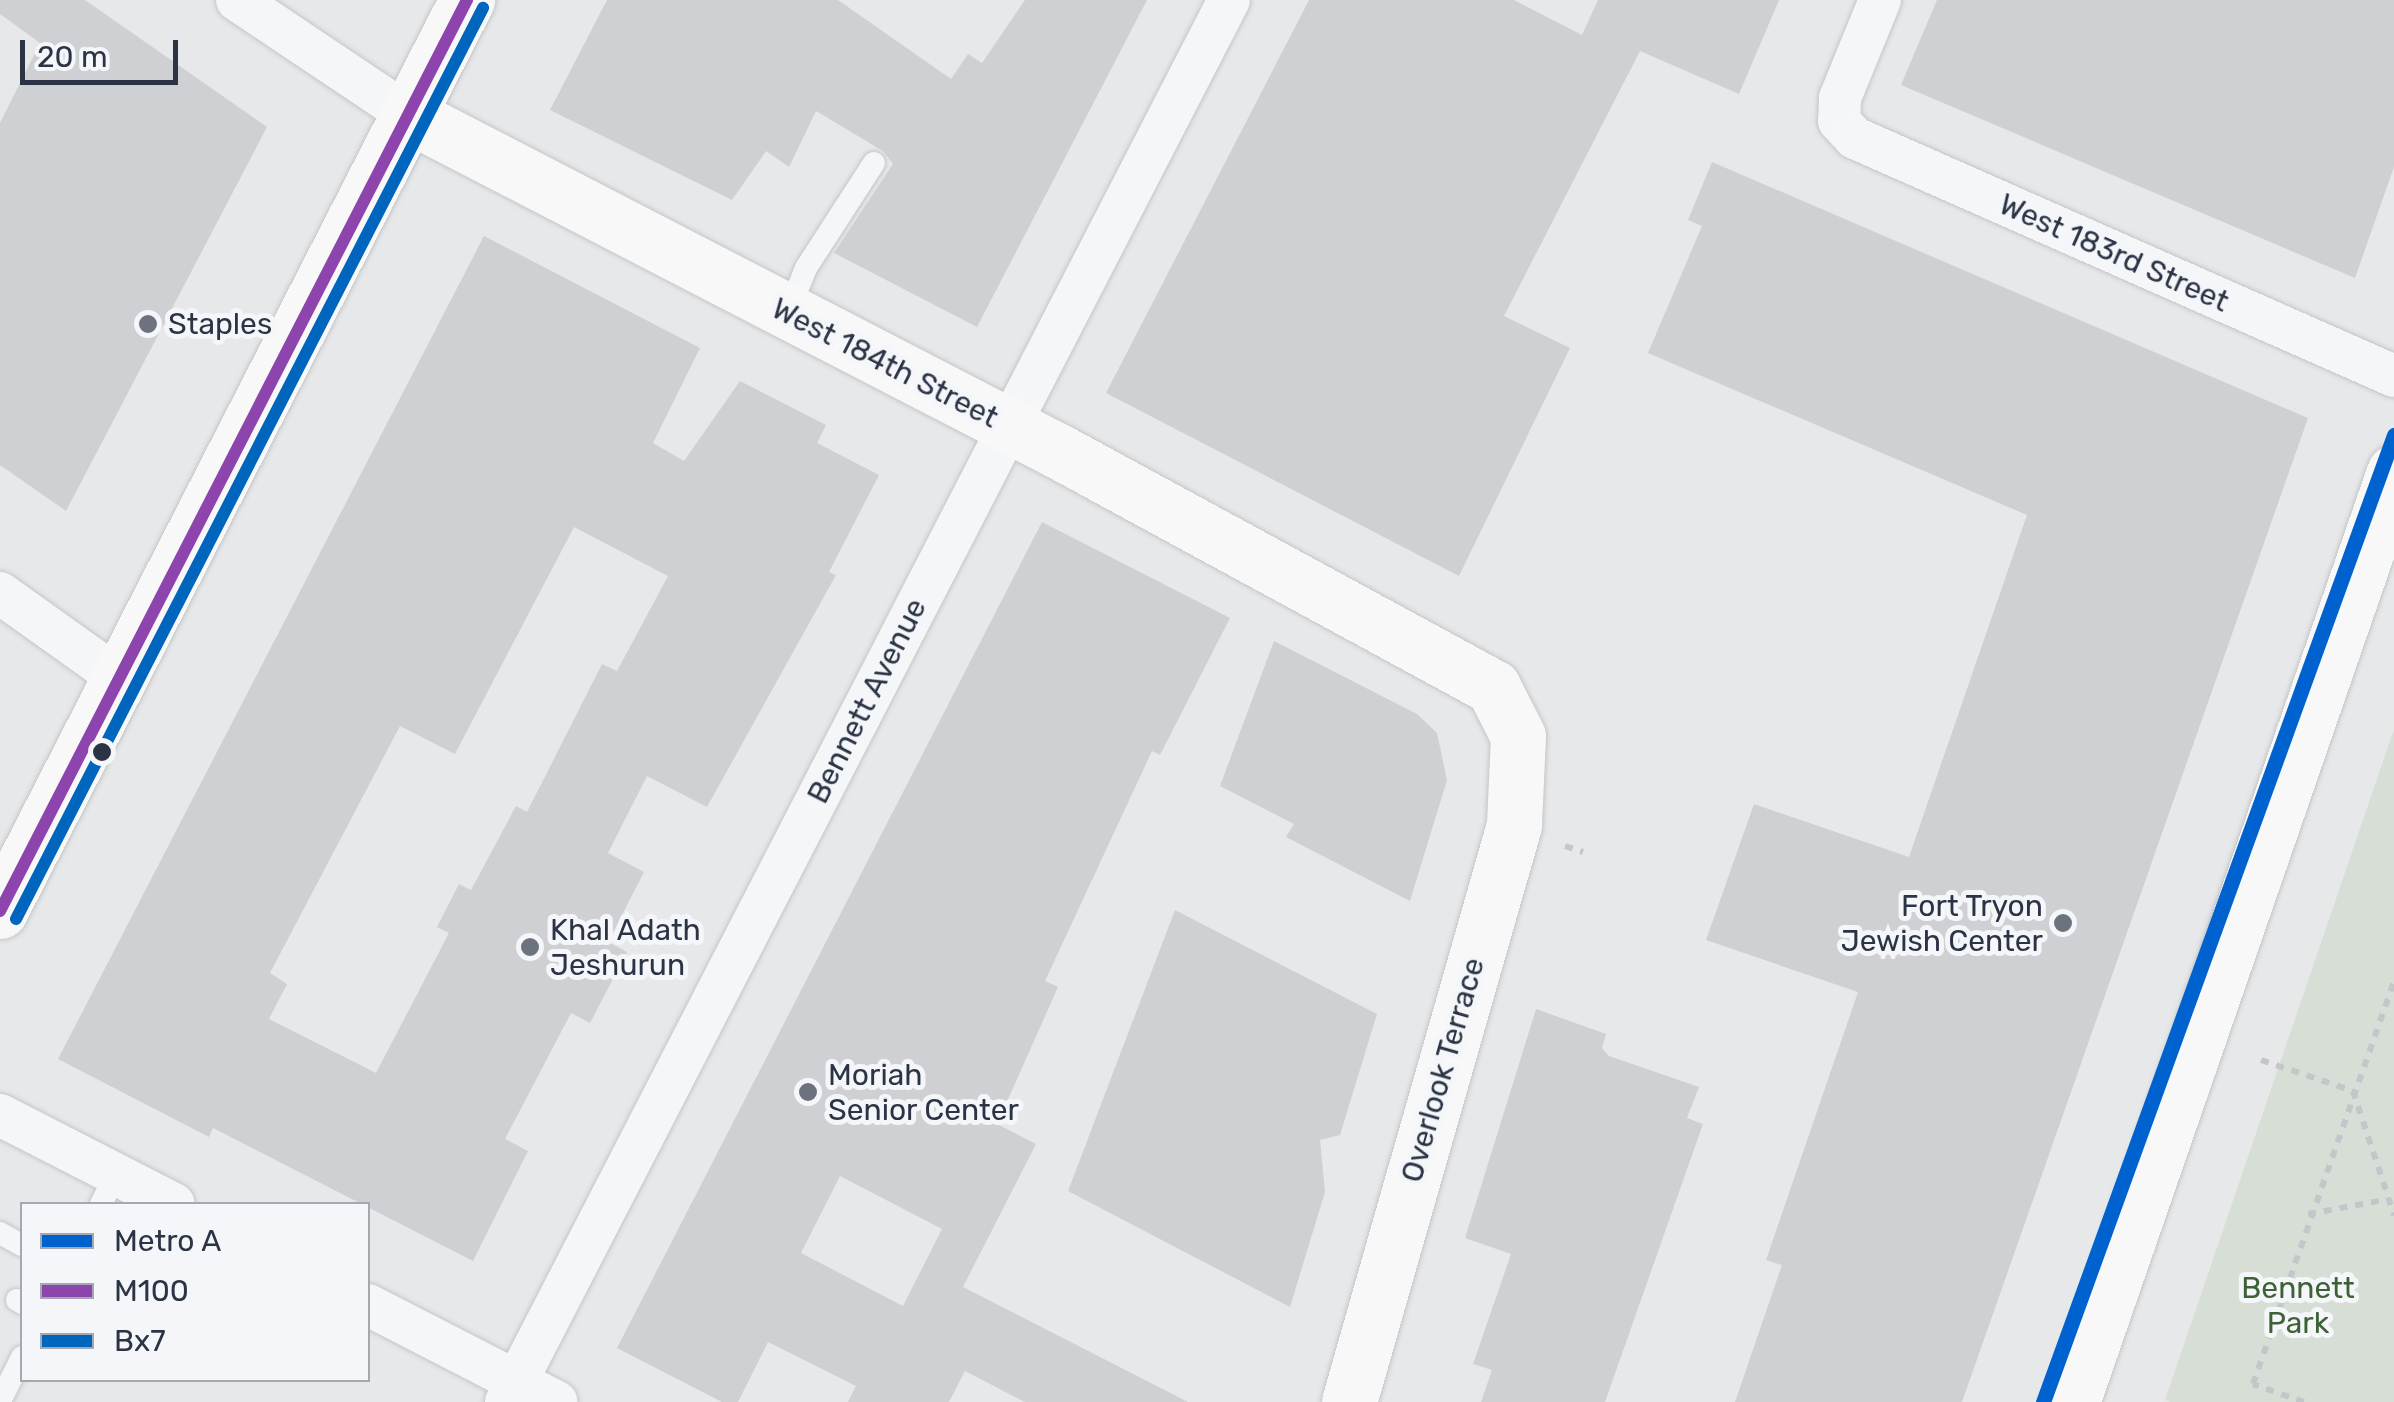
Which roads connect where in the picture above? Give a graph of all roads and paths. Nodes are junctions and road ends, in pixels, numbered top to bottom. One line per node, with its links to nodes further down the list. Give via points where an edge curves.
1 (237, 0): 5 (street, West 184th Street)
2 (468, 0): 5 (main road)
3 (1229, 0): 9 (street, Bennett Avenue)
4 (1880, 0): 8 (street, West 183rd Street, via 1840,98 1839,121 1855,138)
5 (410, 116): 7 (main road, West 184th Street); 12 (main road)
6 (874, 163): 7 (lane, via 806,268)
7 (788, 312): 9 (main road, West 184th Street)
8 (2394, 376)
9 (1008, 426): 13 (main road, West 184th Street, via 1483,678); 28 (street, Bennett Avenue)
10 (2394, 472): 32 (main road)
11 (0, 593): 12 (street)
12 (119, 678): 16 (main road)
13 (1518, 736): 31 (main road, Overlook Terrace, via 1514,825)
14 (1564, 846): 15 (path)
15 (1583, 852)
16 (0, 912)
17 (2394, 982): 19 (path)
18 (2262, 1060): 19 (path)
19 (2354, 1091): 22 (path); 24 (path)
20 (0, 1115): 21 (street)
21 (109, 1190): 23 (street)
22 (2384, 1200): 24 (path); 25 (path)
23 (165, 1202)
24 (2308, 1214): 33 (path, via 2253,1384)
25 (2394, 1215)
26 (370, 1306): 28 (street)
27 (12, 1367): 29 (lane)
28 (511, 1392): 30 (street)
29 (0, 1400)
30 (557, 1402)
31 (1349, 1402)
32 (2072, 1402)
33 (2304, 1402)

